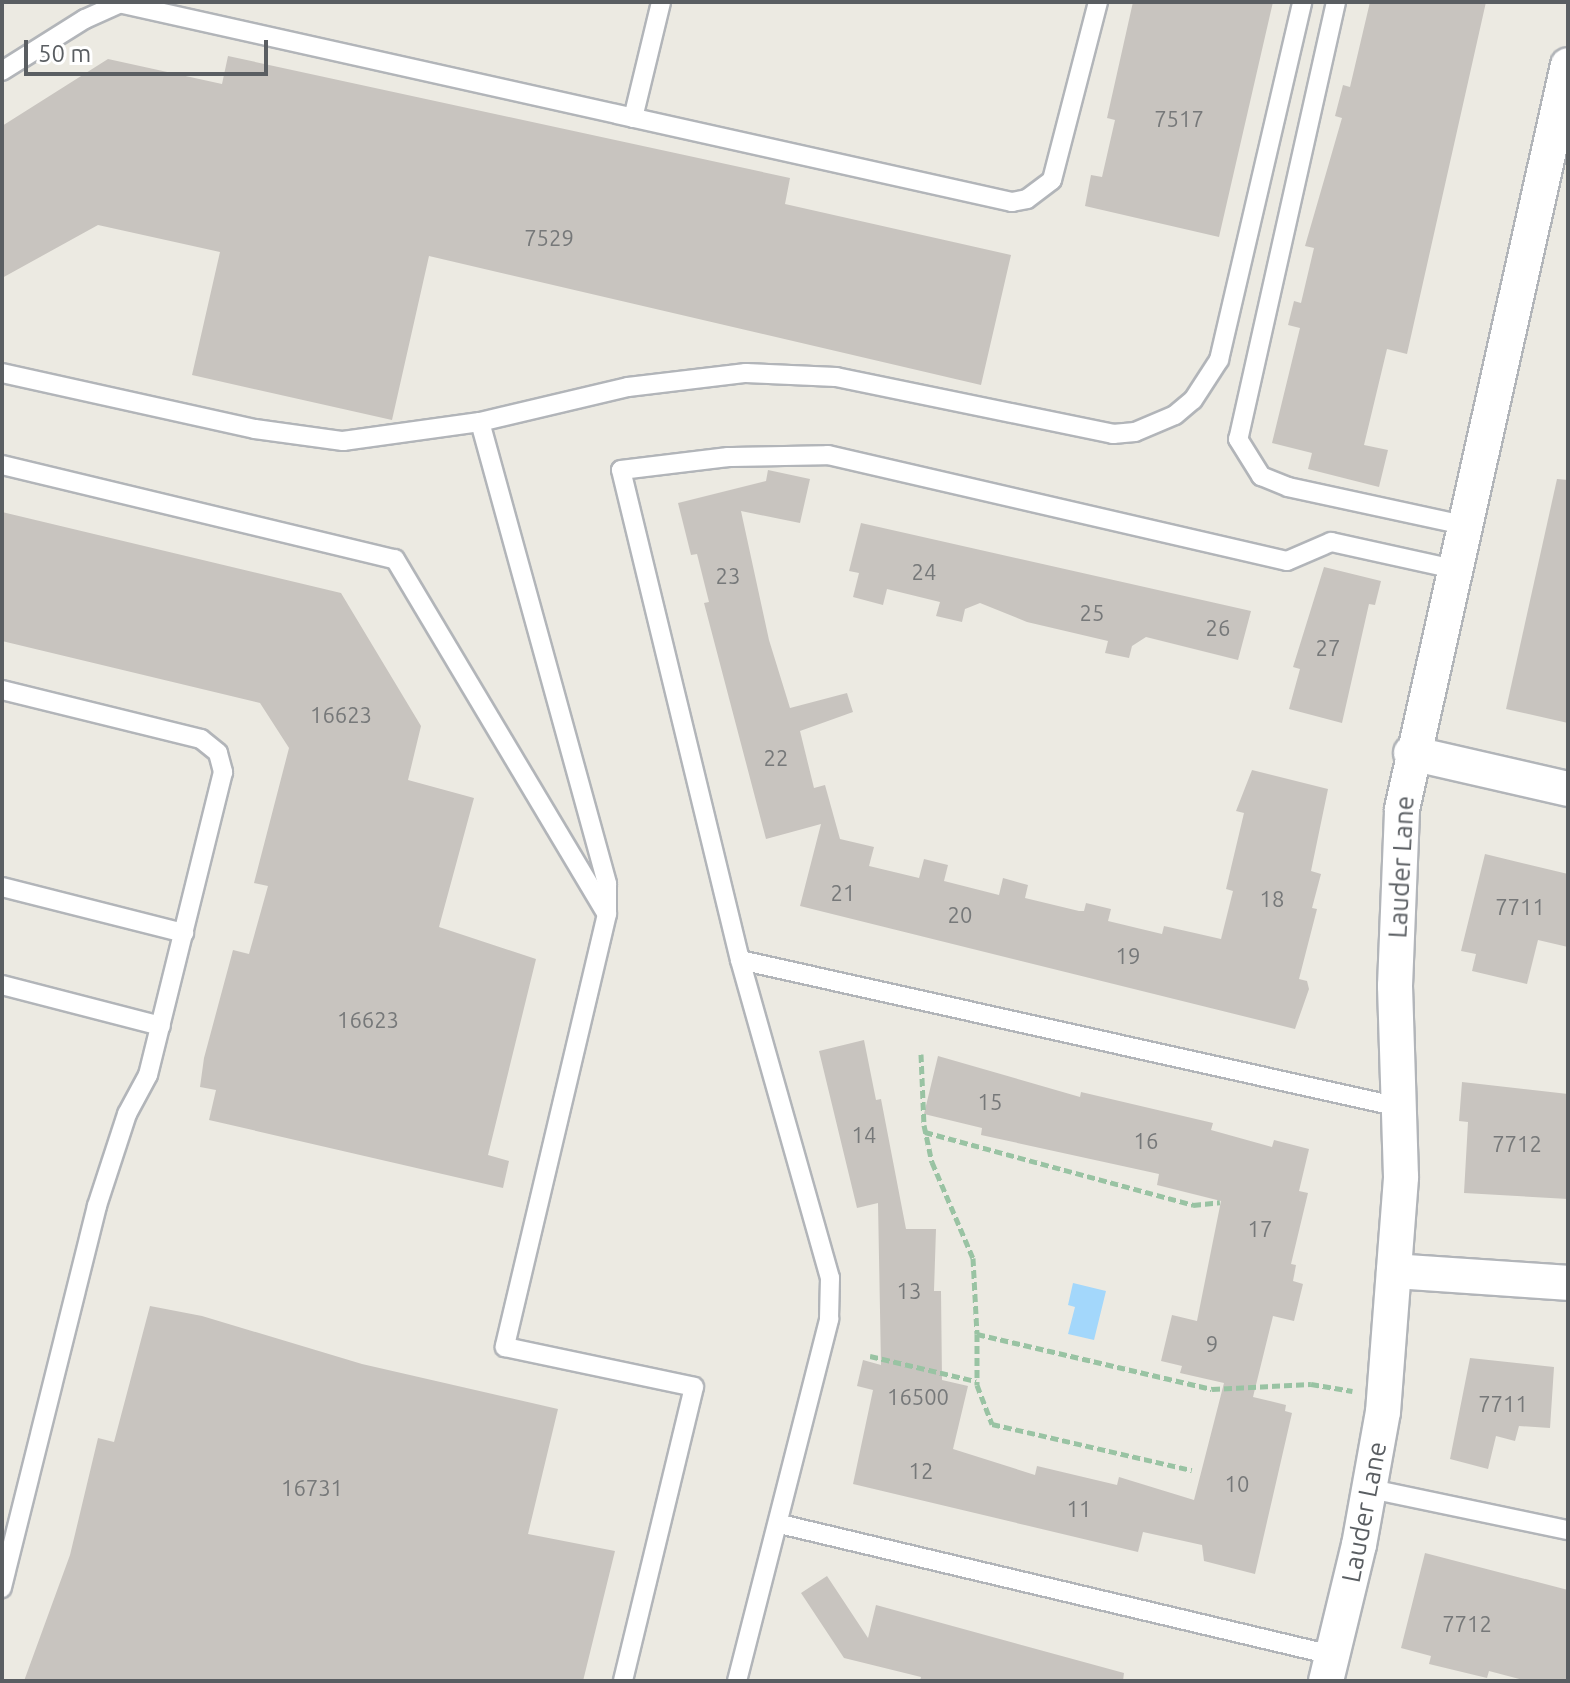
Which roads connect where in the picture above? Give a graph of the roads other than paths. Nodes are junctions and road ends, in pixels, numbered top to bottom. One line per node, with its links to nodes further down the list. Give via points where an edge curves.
1 (661, 2): 8 (lane)
2 (1098, 2): 8 (lane, via 1052,180 1027,199 1012,202)
3 (1302, 2): 10 (lane, via 1219,360 1193,400 1156,426 1113,434 896,387 791,373 628,387)
4 (1336, 2): 12 (lane, via 1238,439 1261,476 1288,487)
5 (120, 3): 7 (lane); 8 (lane)
6 (1568, 65): 12 (street, Lauder Lane)
7 (2, 71)
8 (633, 118)
9 (2, 373): 10 (lane, via 301,437 379,440)
10 (480, 422): 18 (lane, via 607,884)
11 (2, 465): 18 (lane, via 395,559)
12 (1464, 525): 13 (street, Lauder Lane)
13 (1454, 569): 15 (street, Lauder Lane); 20 (lane, via 1331,542 1287,561 828,455 728,457 621,470)
14 (2, 690): 19 (lane, via 213,745 223,772)
15 (1411, 753): 16 (street); 23 (street, Lauder Lane, via 1396,897)
16 (1568, 789)
17 (2, 887): 19 (lane)
18 (607, 914): 31 (lane, via 505,1347 694,1387)
19 (184, 933): 22 (lane)
20 (740, 960): 23 (lane); 27 (lane, via 830,1278 829,1319)
21 (2, 985): 22 (lane)
22 (161, 1026): 29 (lane, via 148,1075 113,1149)
23 (1399, 1107): 24 (street, Lauder Lane)
24 (1394, 1271): 25 (street); 26 (street, Lauder Lane)
25 (1568, 1283)
26 (1371, 1489): 28 (lane); 30 (street, Lauder Lane)
27 (780, 1524): 30 (lane); 32 (lane)
28 (1568, 1530)
29 (2, 1588)
30 (1329, 1668)
31 (623, 1681)
32 (737, 1681)

